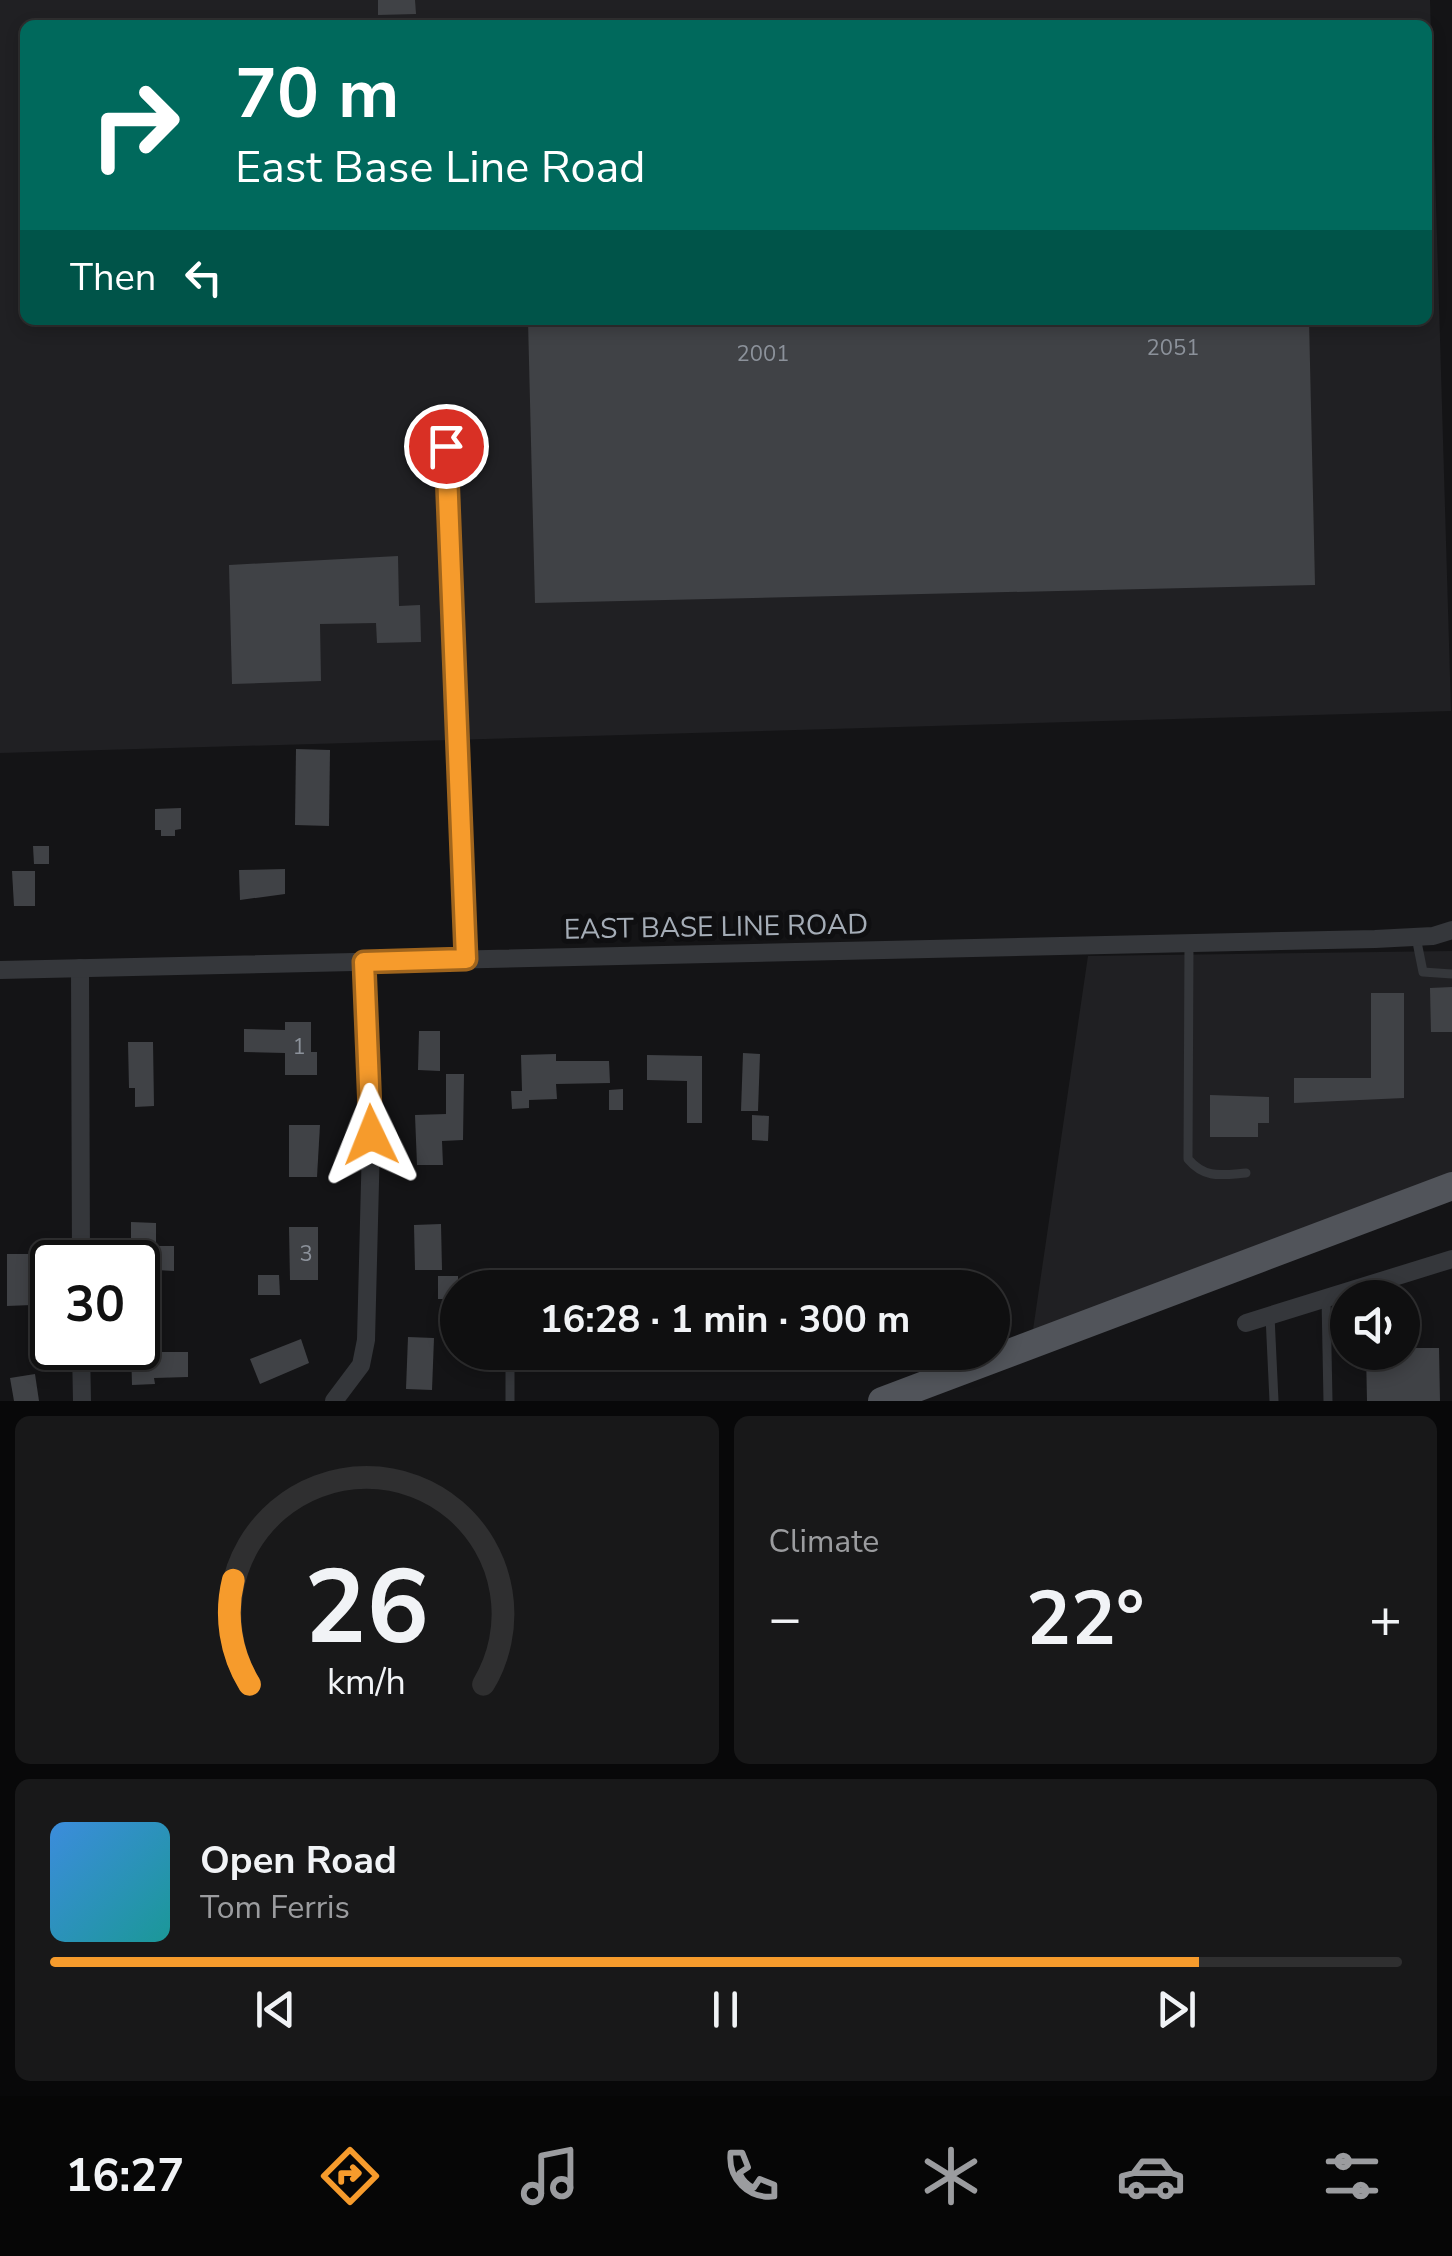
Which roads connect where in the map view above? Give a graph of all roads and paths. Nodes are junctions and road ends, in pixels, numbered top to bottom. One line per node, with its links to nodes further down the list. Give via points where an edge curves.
1 (446, 446): 5 (lane)
2 (1452, 930): 3 (street, EAST BASE LINE ROAD)
3 (1425, 936): 4 (street, EAST BASE LINE ROAD); 9 (lane, via 1423,972)
4 (1189, 942): 5 (street, EAST BASE LINE ROAD); 10 (lane, via 1188,1159 1200,1173)
5 (466, 959): 6 (street, EAST BASE LINE ROAD)
6 (364, 962): 7 (street, EAST BASE LINE ROAD); 20 (street, via 371,1143 366,1340 361,1364)
7 (80, 968): 8 (street, EAST BASE LINE ROAD); 12 (street)
8 (0, 970)
9 (1452, 974)
10 (1246, 1174)
11 (1452, 1186): 22 (main road)
12 (81, 1240)
13 (1452, 1259): 14 (street)
14 (1326, 1298): 15 (street); 24 (lane)
15 (1270, 1316): 16 (street); 23 (lane)
16 (1246, 1322)
17 (82, 1370): 19 (street)
18 (510, 1370): 21 (lane)
19 (82, 1401)
20 (334, 1401)
21 (510, 1401)
22 (882, 1401)
23 (1274, 1401)
24 (1328, 1401)

